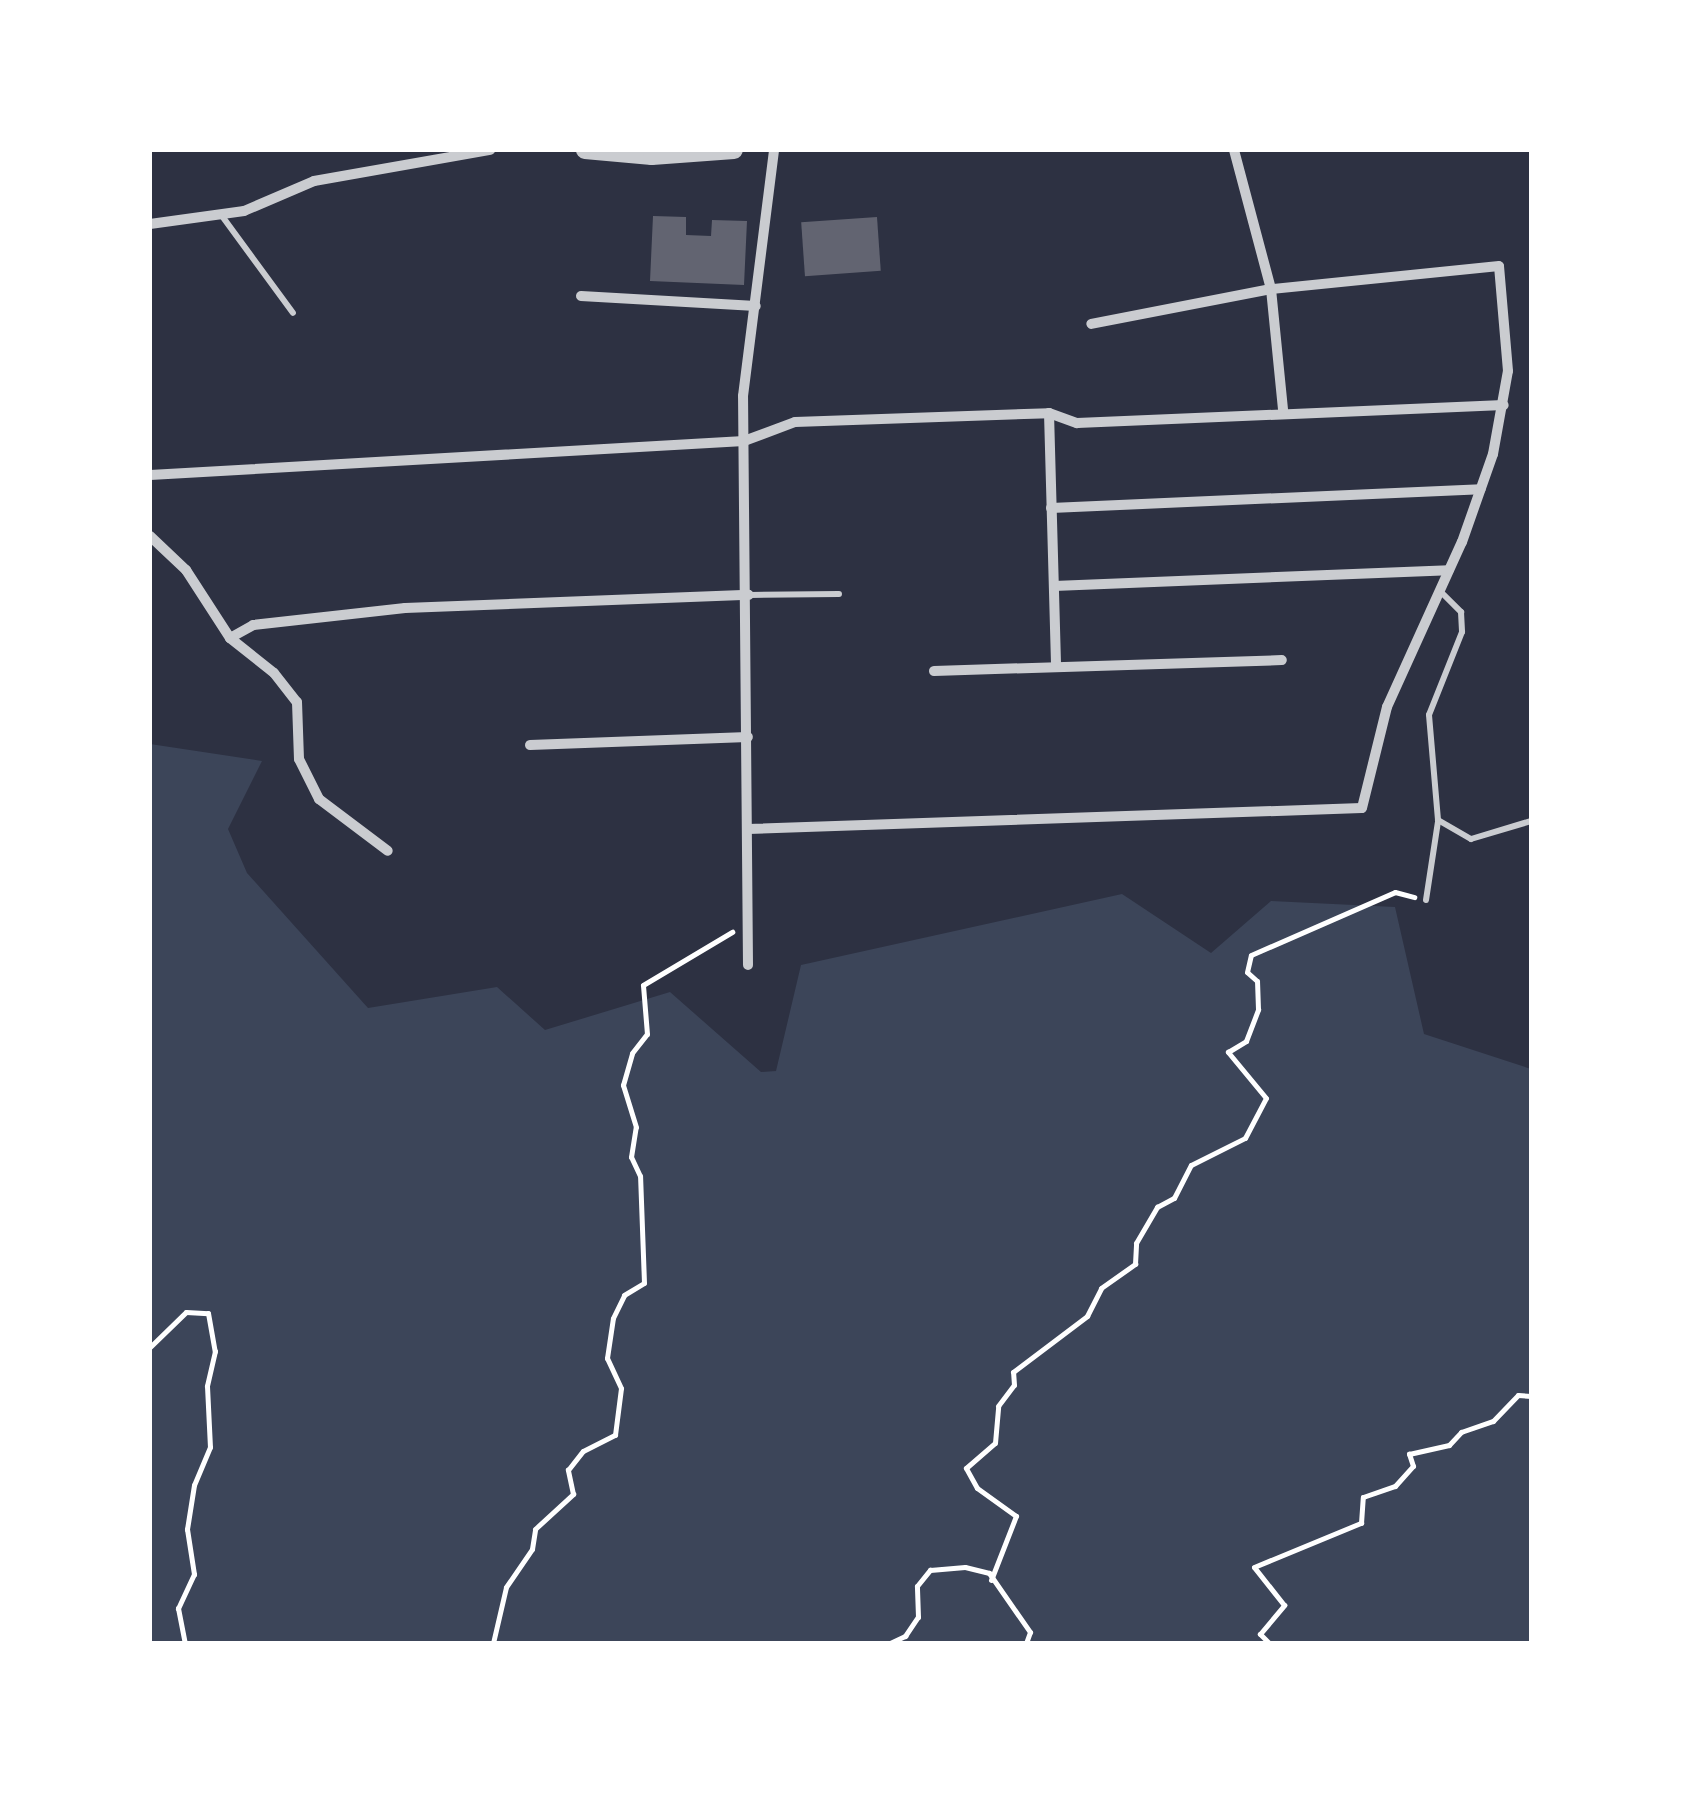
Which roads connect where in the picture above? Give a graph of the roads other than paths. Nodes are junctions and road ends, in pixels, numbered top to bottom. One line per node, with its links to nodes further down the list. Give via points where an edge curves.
1 (490, 150): 6 (street, via 314,181)
2 (585, 150): 3 (street, via 652,156)
3 (734, 150)
4 (774, 150): 10 (street)
5 (1234, 150): 8 (street)
6 (222, 216): 7 (street); 11 (lane)
7 (150, 224)
8 (1271, 289): 12 (street); 13 (street, via 1500,266); 14 (street)
9 (582, 296): 10 (street)
10 (756, 306): 16 (street)
11 (293, 314)
12 (1091, 324)
13 (1504, 406): 14 (street); 18 (street)
14 (1282, 410): 15 (street, via 1077,424)
15 (1048, 413): 16 (street, via 794,422); 19 (street)
16 (744, 440): 17 (street); 25 (street)
17 (150, 475)
18 (1481, 490): 19 (street); 21 (street)
19 (1051, 508): 22 (street)
20 (150, 536): 26 (street, via 186,570)
21 (1449, 570): 22 (street); 23 (street)
22 (1054, 586): 28 (street)
23 (1439, 590): 32 (lane, via 1461,612 1462,632 1429,715); 34 (street, via 1387,708 1362,808)
24 (839, 594): 25 (lane)
25 (749, 596): 26 (street, via 405,608 253,625); 30 (street)
26 (230, 638): 35 (street, via 274,673 296,702 300,759 319,799)
27 (1282, 660): 28 (street)
28 (1056, 667): 29 (street)
29 (934, 671)
30 (748, 737): 31 (street); 34 (street)
31 (530, 744)
32 (1438, 820): 33 (lane, via 1471,840); 36 (lane)
33 (1531, 821)
34 (748, 829): 37 (street)
35 (388, 851)
36 (1426, 900)
37 (748, 965)

